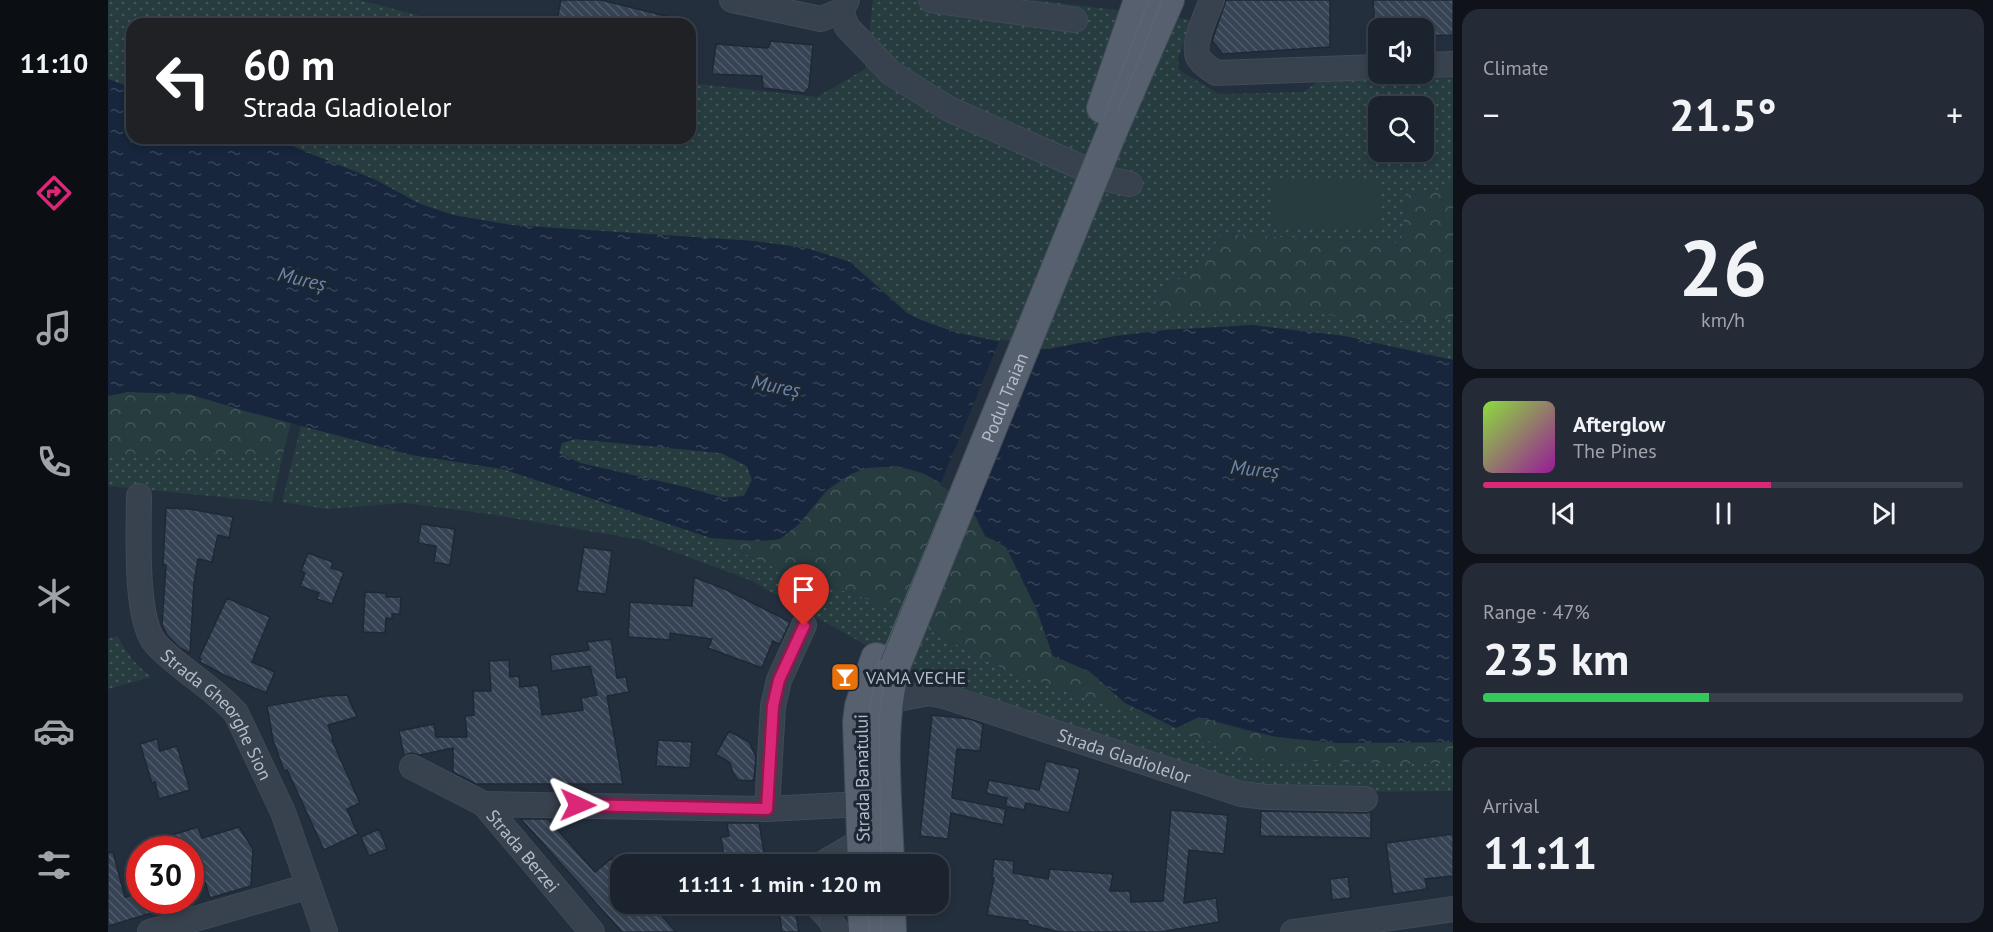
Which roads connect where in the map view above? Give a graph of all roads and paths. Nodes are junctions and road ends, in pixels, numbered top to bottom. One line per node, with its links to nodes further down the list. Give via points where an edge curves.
1 (732, 0): 6 (street)
2 (931, 0): 7 (street)
3 (1139, 0): 11 (main road)
4 (1169, 0): 11 (main road)
5 (1212, 0): 10 (street, via 1197,50 1198,57 1216,73)
6 (836, 10): 12 (street, via 846,27 891,73 949,109 1108,179)
7 (1076, 20)
8 (1453, 64): 9 (street)
9 (1434, 65)
10 (1368, 67)
11 (1105, 125): 15 (main road, Podul Traian, bridge)
12 (1130, 184)
13 (139, 496): 24 (street, Strada Gheorghe Sion, via 141,583 150,636 236,713 283,812)
14 (804, 626): 21 (street, via 779,680 773,706)
15 (885, 662): 16 (main road, Strada Banatului); 20 (main road, Strada Banatului, via 860,706)
16 (886, 700): 18 (street, Strada Gladiolelor, via 929,693 944,696 1241,794); 23 (main road, Strada Banatului)
17 (412, 767): 19 (street, Strada Berzei)
18 (1365, 799)
19 (484, 804): 21 (street); 28 (street, Strada Berzei)
20 (861, 804): 21 (street); 22 (main road, Strada Banatului)
21 (767, 809)
22 (863, 852)
23 (889, 854)
24 (309, 886): 29 (street); 30 (street, Strada Gheorghe Sion)
25 (1453, 909): 33 (street)
26 (863, 914): 31 (main road)
27 (890, 914): 32 (main road)
28 (581, 929)
29 (150, 932)
30 (325, 932)
31 (864, 932)
32 (891, 932)
33 (1293, 932)

